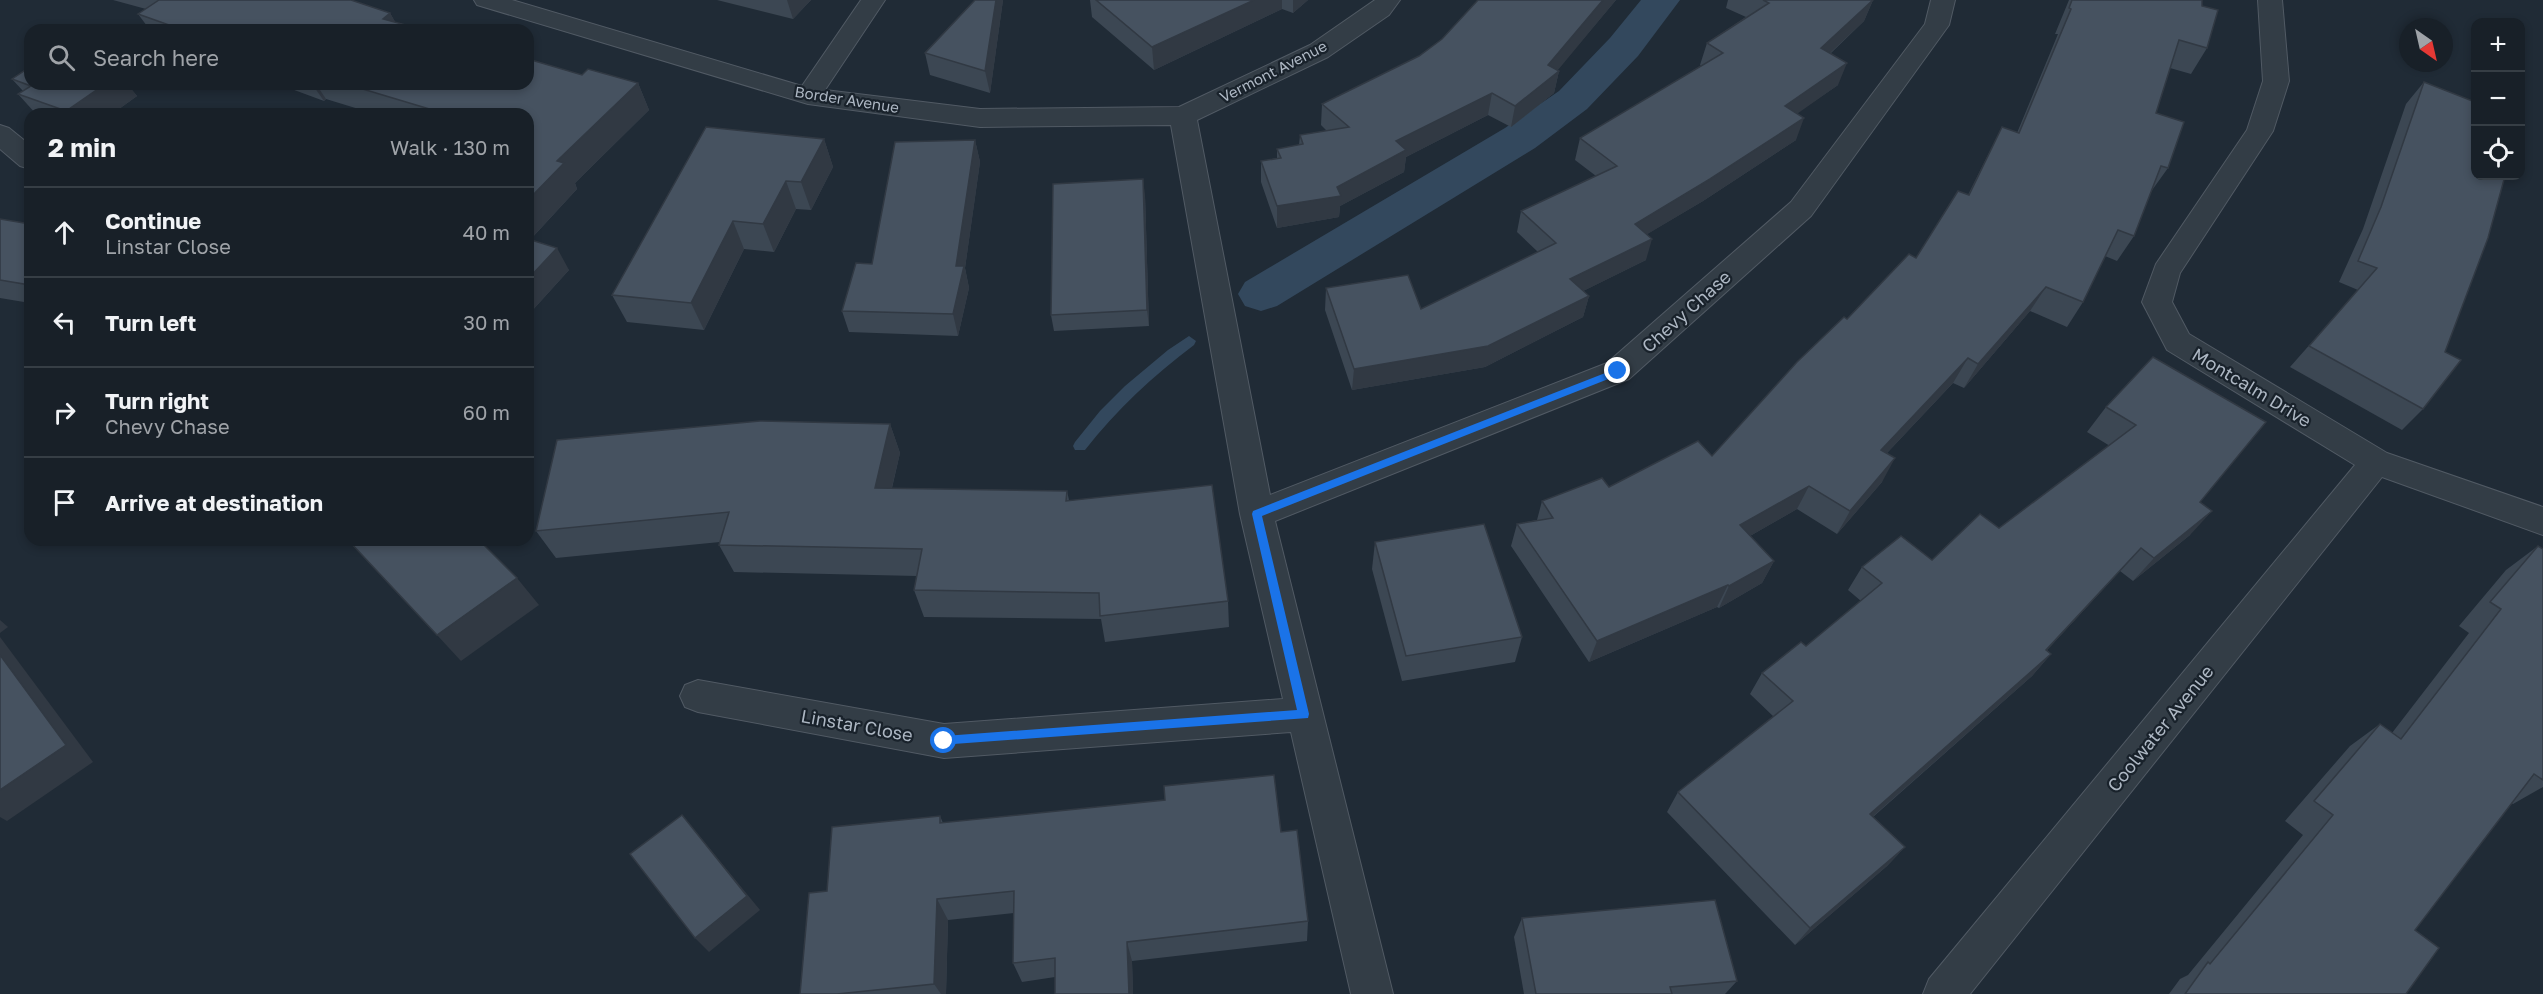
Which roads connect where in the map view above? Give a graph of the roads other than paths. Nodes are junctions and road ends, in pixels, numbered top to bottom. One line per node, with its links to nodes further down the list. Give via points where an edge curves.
1 (486, 0): 6 (street, Border Avenue)
2 (873, 0): 6 (street)
3 (1389, 0): 7 (street, Vermont Avenue, via 1319,51)
4 (1943, 0): 11 (street, Chevy Chase, via 1937,25 1801,209 1618,371)
5 (2270, 0): 10 (street, Montcalm Drive, via 2276,81 2260,131 2166,271 2157,302 2178,342)
6 (808, 96): 7 (street, Border Avenue, via 980,118)
7 (1183, 116): 11 (street)
8 (0, 134): 9 (street)
9 (24, 155)
10 (2376, 462): 12 (street, Montcalm Drive); 16 (street, Coolwater Avenue)
11 (1257, 514): 14 (street)
12 (2543, 521)
13 (698, 696): 14 (street, Linstar Close, via 944,741)
14 (1304, 714): 15 (street)
15 (1372, 994)
16 (1944, 994)

